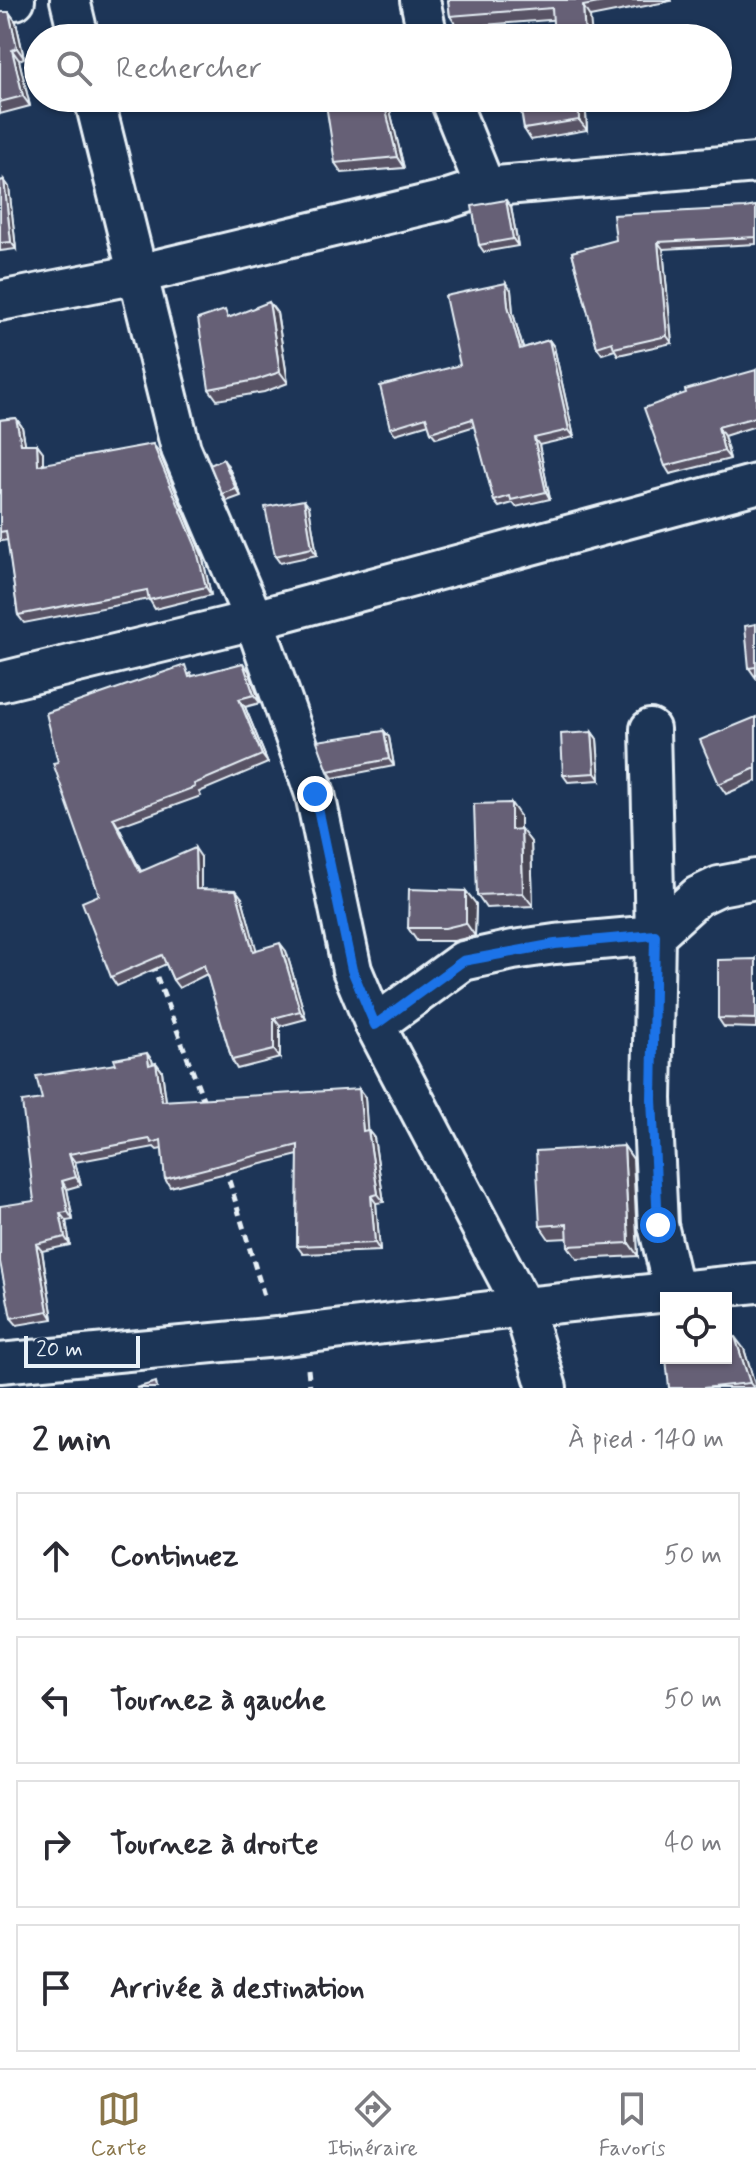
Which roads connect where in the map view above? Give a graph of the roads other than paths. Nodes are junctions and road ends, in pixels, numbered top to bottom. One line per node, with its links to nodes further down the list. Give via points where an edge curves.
1 (15, 0): 4 (street)
2 (70, 0): 5 (street)
3 (420, 0): 6 (street)
4 (0, 2)
5 (76, 24)
6 (425, 24)
7 (98, 112): 11 (street)
8 (455, 112): 10 (street)
9 (756, 163): 10 (street)
10 (485, 187): 11 (street)
11 (138, 274): 12 (street); 14 (street, via 181,449)
12 (0, 301)
13 (756, 484): 14 (street)
14 (254, 620): 15 (street); 19 (street, via 315,794 352,970)
15 (0, 682)
16 (650, 729): 18 (street)
17 (756, 879): 18 (street, via 698,896)
18 (655, 935): 19 (street, via 541,946 463,961); 21 (street, via 652,1099 658,1225)
19 (375, 1025): 23 (street)
20 (756, 1283): 21 (street)
21 (674, 1292)
22 (660, 1293): 23 (street)
23 (523, 1307): 24 (street); 25 (street)
24 (0, 1363)
25 (547, 1388)

